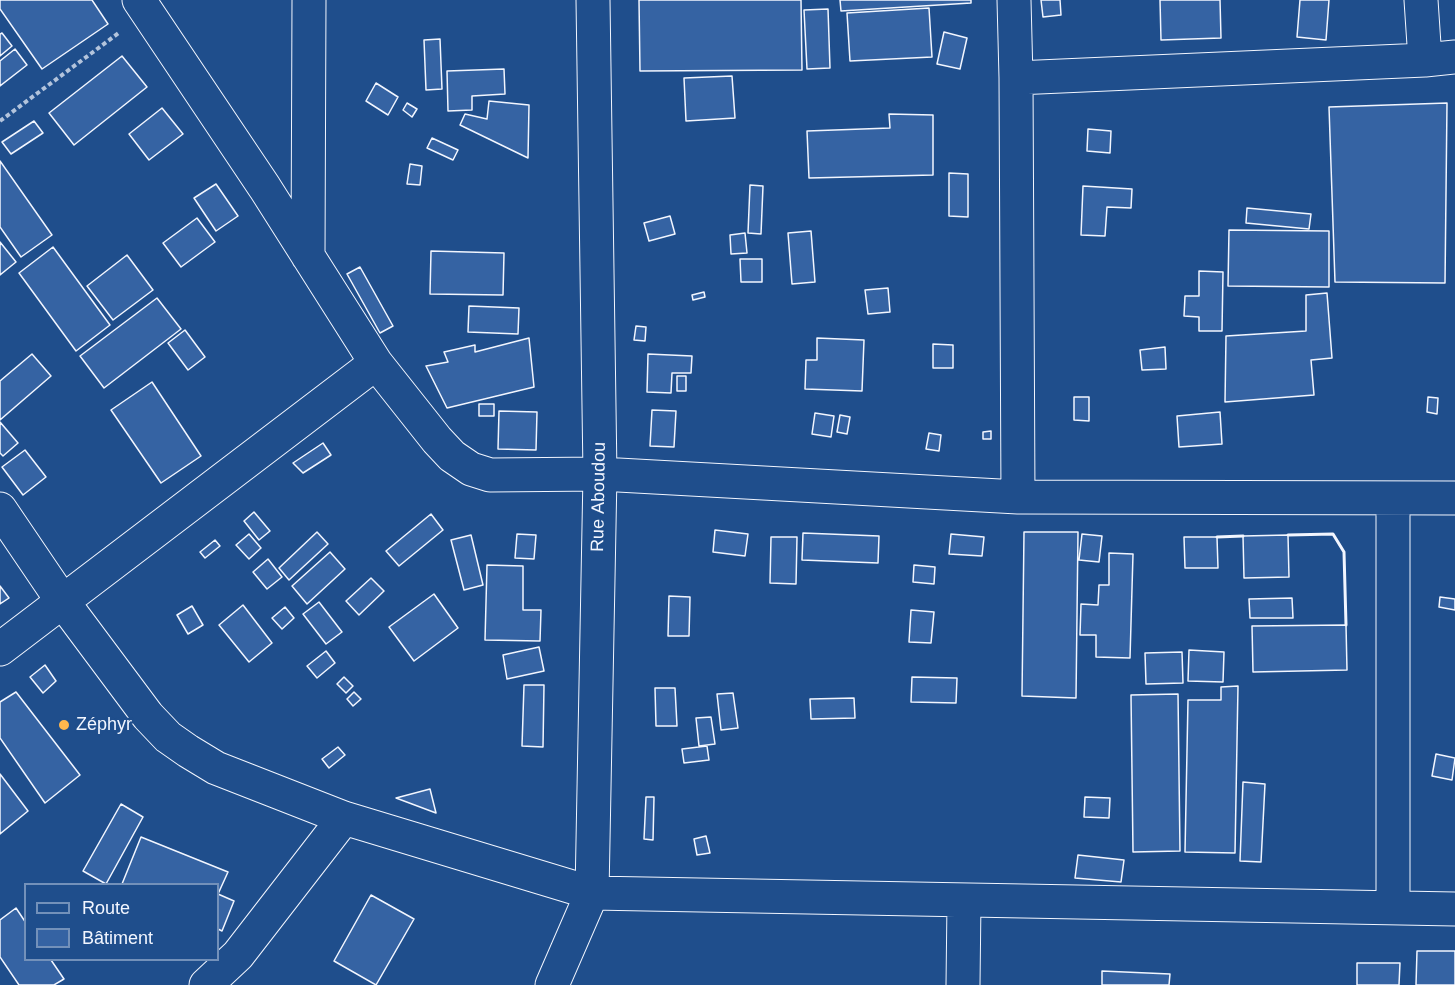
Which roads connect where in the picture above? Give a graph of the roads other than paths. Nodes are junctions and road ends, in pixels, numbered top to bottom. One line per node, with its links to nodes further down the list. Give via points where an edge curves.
1 (309, 0): 8 (street)
2 (593, 0): 10 (street, Rue Aboudou)
3 (1014, 0): 7 (street)
4 (1421, 0): 6 (street)
5 (143, 6): 8 (street)
6 (1440, 59): 7 (street)
7 (1016, 78): 11 (street)
8 (308, 256): 9 (street)
9 (376, 363): 10 (street, via 437,441 471,469 490,475); 15 (street)
10 (600, 474): 11 (street); 18 (street, Rue Aboudou)
11 (1018, 497): 12 (street)
12 (1394, 498): 13 (street); 20 (street)
13 (1455, 498)
14 (0, 509): 15 (street)
15 (63, 602): 16 (street); 17 (street, via 168,737 216,768)
16 (0, 649)
17 (344, 818): 18 (street); 22 (street, via 238,955)
18 (592, 893): 19 (street); 23 (street, Rue Aboudou)
19 (964, 901): 20 (street); 24 (street)
20 (1393, 908): 21 (street)
21 (1455, 909)
22 (206, 985)
23 (552, 985)
24 (963, 985)

